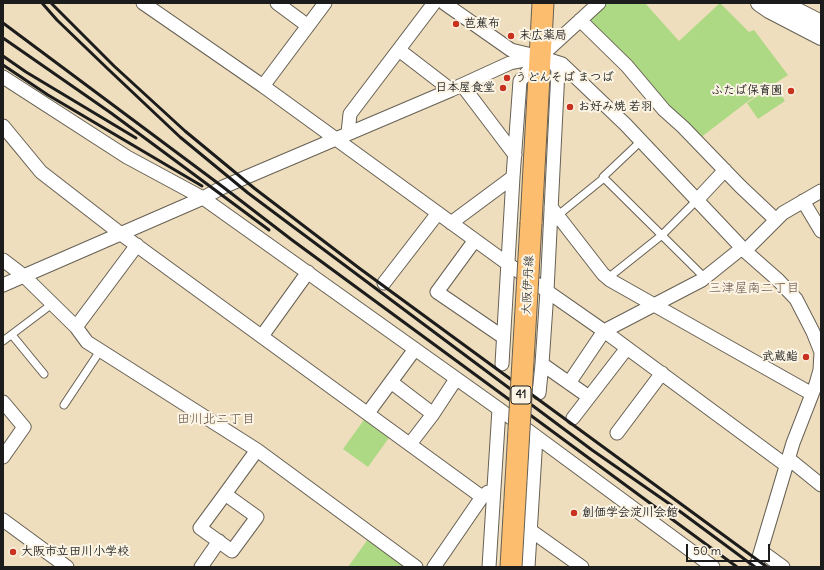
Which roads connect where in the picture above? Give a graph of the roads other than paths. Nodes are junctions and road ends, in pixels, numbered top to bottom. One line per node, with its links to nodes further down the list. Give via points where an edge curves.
1 (143, 3): 17 (street)
2 (277, 3): 12 (street)
3 (325, 3): 12 (street)
4 (434, 3): 14 (street)
5 (444, 3): 15 (street, via 511,50)
6 (543, 3): 15 (main road, 大阪伊丹線 / 41)
7 (599, 3): 10 (street)
8 (759, 3): 11 (street, via 769,10)
9 (782, 3): 11 (street)
10 (580, 20): 15 (street); 24 (street, via 627,66 664,110)
11 (816, 21): 13 (street)
12 (308, 26): 17 (street)
13 (821, 37)
14 (399, 50): 18 (street); 20 (street, via 350,114)
15 (547, 59): 18 (street, via 510,63); 22 (street, via 562,64); 23 (street, via 520,81); 31 (street, via 558,70); 97 (main road, 大阪伊丹線 / 41, bridge, via 531,223)
16 (3, 77): 28 (street, via 127,156)
17 (263, 86): 21 (street)
18 (456, 88): 20 (street); 23 (street)
19 (3, 126): 36 (street, via 41,172)
20 (348, 133): 21 (street)
21 (335, 138): 28 (street); 32 (street)
22 (641, 141): 26 (lane); 29 (street)
23 (515, 154): 25 (street)
24 (725, 170): 29 (street); 33 (street)
25 (513, 177): 34 (street); 42 (street)
26 (603, 179): 31 (lane); 37 (lane)
27 (821, 191): 30 (street)
28 (203, 198): 36 (street); 43 (street)
29 (697, 200): 37 (lane); 40 (street)
30 (803, 201): 33 (street); 35 (street)
31 (554, 212): 45 (street); 49 (street)
32 (438, 213): 34 (street); 47 (street)
33 (776, 220): 40 (street)
34 (452, 223): 38 (street)
35 (821, 231)
36 (121, 234): 39 (street); 44 (street)
37 (662, 235): 45 (lane); 46 (lane)
38 (475, 240): 42 (street); 56 (street, via 437,292)
39 (137, 245): 52 (street); 55 (street)
40 (743, 250): 46 (street); 61 (street, via 796,299)
41 (3, 260): 44 (street)
42 (508, 264): 49 (street); 56 (street)
43 (308, 272): 55 (street); 59 (street)
44 (24, 276): 48 (street); 50 (street)
45 (608, 278): 51 (street)
46 (705, 278): 51 (street)
47 (384, 283)
48 (3, 285)
49 (546, 291): 53 (street); 63 (street)
50 (52, 304): 52 (street); 54 (lane)
51 (655, 305): 53 (street); 70 (street)
52 (76, 327): 60 (street, via 87,342)
53 (604, 331): 58 (street); 68 (street)
54 (12, 334): 57 (lane); 65 (lane)
55 (262, 336): 75 (street)
56 (503, 337): 62 (street)
57 (3, 341)
58 (627, 348): 64 (street); 71 (street)
59 (415, 349): 66 (street); 67 (street)
60 (100, 351): 73 (lane); 81 (street)
61 (821, 352): 70 (street, via 820,370)
62 (502, 364)
63 (542, 364): 68 (street); 69 (street)
64 (662, 373): 78 (street); 83 (street)
65 (44, 374)
66 (456, 379): 74 (street); 76 (street)
67 (391, 382): 75 (street); 76 (street)
68 (569, 383): 71 (street)
69 (539, 393)
70 (812, 394): 83 (street)
71 (590, 397): 77 (street)
72 (3, 402): 82 (street, via 24,427)
73 (64, 405)
74 (499, 409): 79 (street); 85 (street)
75 (368, 413): 80 (street)
76 (433, 414): 80 (street)
77 (573, 418)
78 (617, 432)
79 (536, 438): 89 (street); 100 (street)
80 (410, 444): 87 (street)
81 (257, 450): 86 (street); 94 (street)
82 (3, 457)
83 (788, 462): 84 (street); 91 (street)
84 (821, 485)
85 (494, 487): 87 (street); 96 (street)
86 (225, 494): 90 (street, via 200,528); 90 (street, via 257,517 232,551)
87 (482, 497): 95 (street)
88 (3, 520): 93 (street)
89 (530, 530): 98 (street); 99 (street)
90 (219, 541): 92 (street)
91 (761, 551): 101 (street); 102 (street)
92 (206, 565)
93 (67, 567)
94 (416, 567)
95 (434, 567)
96 (489, 567)
97 (511, 567)
98 (528, 567)
99 (582, 567)
100 (713, 567)
101 (756, 567)
102 (782, 567)

